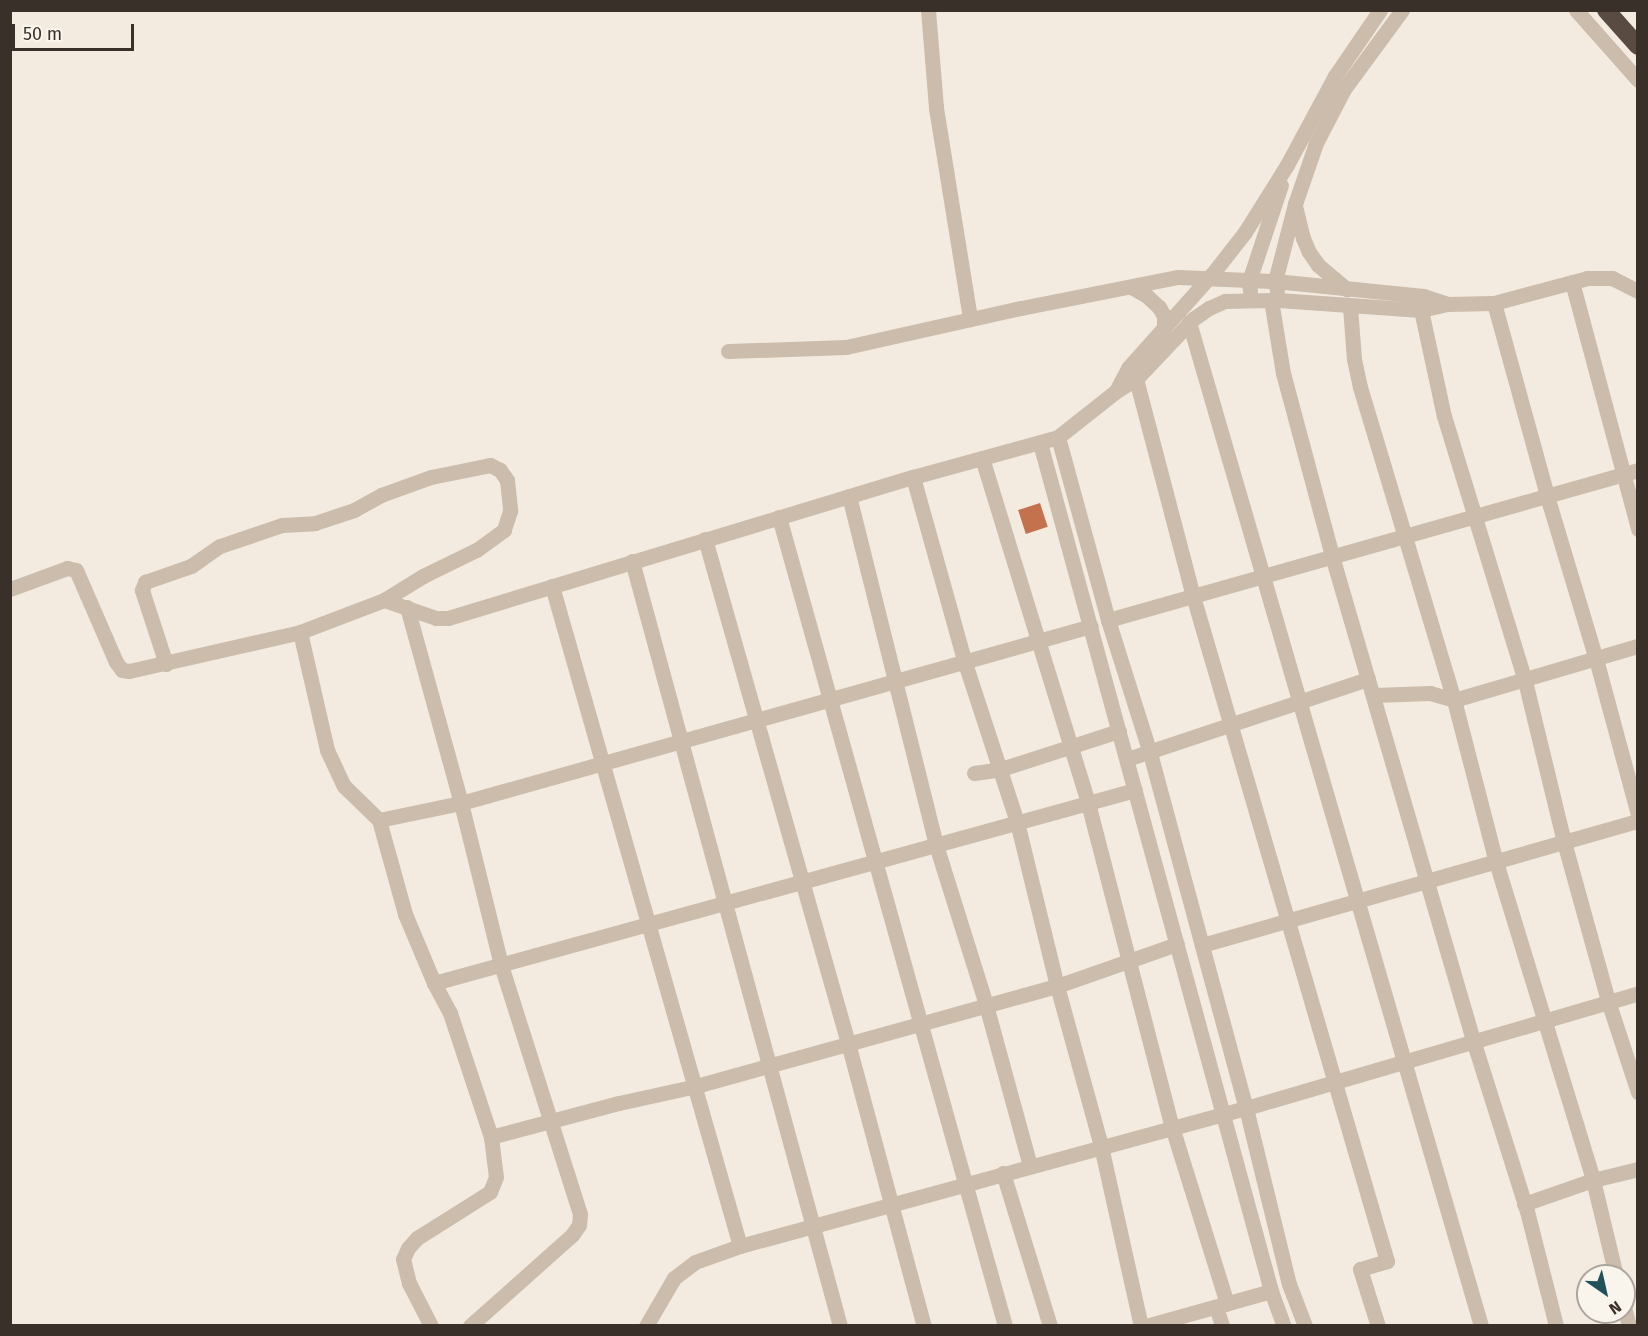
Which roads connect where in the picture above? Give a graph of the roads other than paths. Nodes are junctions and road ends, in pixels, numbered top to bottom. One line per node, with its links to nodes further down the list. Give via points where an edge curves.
1 (928, 10): 23 (street, via 936,108)
2 (1380, 10): 8 (street, via 1335,76)
3 (1402, 10): 9 (street, via 1329,114)
4 (1576, 10): 7 (street)
5 (1606, 10): 6 (highway)
6 (1638, 46)
7 (1638, 80)
8 (1287, 165): 10 (street, via 1245,232); 11 (street)
9 (1295, 204): 12 (street); 15 (street, via 1309,252 1318,265)
10 (1208, 278): 11 (street); 14 (street, via 1178,277); 25 (street)
11 (1249, 281): 12 (street); 17 (street)
12 (1275, 281): 15 (street); 18 (street)
13 (1572, 282): 16 (street, via 1612,278); 19 (street); 32 (street)
14 (1131, 287): 23 (street); 25 (street, via 1159,307)
15 (1347, 289): 20 (street, via 1424,296)
16 (1638, 291)
17 (1250, 299): 18 (street); 24 (street, via 1215,305)
18 (1275, 300): 21 (street); 41 (street, via 1283,373)
19 (1494, 303): 20 (street); 35 (street)
20 (1447, 304): 22 (street)
21 (1350, 307): 22 (street); 39 (street, via 1356,368)
22 (1421, 310): 36 (street, via 1444,416)
23 (970, 319): 26 (street, via 846,347)
24 (1190, 322): 27 (street); 43 (street)
25 (1164, 328): 28 (street, via 1128,368)
26 (728, 351)
27 (1136, 379): 28 (street); 46 (street)
28 (1115, 392): 29 (street)
29 (1059, 437): 30 (street); 49 (street)
30 (1040, 443): 31 (street); 50 (street)
31 (982, 458): 33 (street); 52 (street)
32 (1631, 472): 35 (street); 38 (street)
33 (913, 477): 34 (street); 55 (street)
34 (849, 496): 37 (street); 58 (street)
35 (1547, 496): 36 (street); 54 (street)
36 (1476, 516): 39 (street); 59 (street)
37 (779, 517): 40 (street); 61 (street)
38 (1638, 529)
39 (1403, 536): 41 (street); 62 (street)
40 (705, 539): 42 (street); 64 (street)
41 (1332, 556): 43 (street); 57 (street)
42 (632, 561): 44 (street); 67 (street)
43 (1263, 576): 46 (street); 63 (street)
44 (552, 586): 48 (street, via 448,618 436,618); 71 (street)
45 (10, 589): 56 (street, via 67,568 76,570 119,668 135,671)
46 (1193, 596): 49 (street); 65 (street)
47 (384, 600): 48 (street); 51 (street); 56 (street, via 476,550 504,530 510,511 507,480 500,470 490,465 431,477 315,523 282,525 220,546 191,566 145,582 142,590)
48 (407, 607): 76 (street)
49 (1108, 620): 69 (street)
50 (1091, 626): 52 (street); 66 (street)
51 (300, 632): 56 (street); 78 (street, via 327,750 344,786)
52 (1039, 642): 55 (street); 68 (street)
53 (1638, 646): 54 (street)
54 (1596, 659): 59 (street); 77 (street)
55 (965, 663): 58 (street); 72 (street)
56 (166, 664)
57 (1368, 679): 60 (street); 63 (street)
58 (895, 681): 61 (street); 82 (street)
59 (1525, 681): 62 (street); 81 (street)
60 (1374, 695): 62 (street, via 1430,693); 86 (street)
61 (830, 699): 64 (street); 83 (street)
62 (1454, 700): 84 (street)
63 (1300, 702): 65 (street); 87 (street)
64 (757, 720): 67 (street); 85 (street)
65 (1230, 725): 69 (street); 89 (street)
66 (1119, 731): 68 (street); 70 (street)
67 (681, 740): 71 (street); 88 (street)
68 (1071, 747): 72 (street); 75 (street)
69 (1150, 753): 70 (street); 92 (street)
70 (1127, 759): 74 (street)
71 (602, 763): 76 (street); 90 (street)
72 (1001, 769): 73 (street); 80 (street)
73 (974, 774)
74 (1135, 790): 75 (street); 91 (street)
75 (1088, 802): 80 (street); 93 (street)
76 (461, 803): 78 (street); 94 (street)
77 (1638, 815)
78 (379, 820): 95 (street, via 405,914)
79 (1638, 821): 81 (street)
80 (1017, 822): 82 (street); 96 (street)
81 (1564, 842): 84 (street); 98 (street)
82 (936, 845): 83 (street); 99 (street)
83 (875, 861): 85 (street); 101 (street)
84 (1496, 862): 86 (street); 100 (street)
85 (803, 881): 88 (street); 103 (street)
86 (1429, 881): 87 (street); 102 (street)
87 (1358, 902): 89 (street); 104 (street)
88 (725, 903): 90 (street); 105 (street)
89 (1288, 922): 92 (street); 106 (street)
90 (647, 924): 94 (street); 107 (street)
91 (1177, 944): 93 (street); 110 (street)
92 (1202, 945): 109 (street)
93 (1130, 961): 96 (street); 112 (street)
94 (501, 965): 95 (street); 111 (street)
95 (434, 983): 113 (street, via 456,1029)
96 (1057, 986): 99 (street); 114 (street)
97 (1638, 993): 98 (street)
98 (1608, 1001): 100 (street); 108 (street)
99 (986, 1005): 101 (street); 115 (street)
100 (1545, 1020): 102 (street); 118 (street)
101 (920, 1023): 103 (street); 119 (street)
102 (1473, 1040): 104 (street); 121 (street)
103 (848, 1043): 105 (street); 120 (street)
104 (1404, 1060): 106 (street); 140 (street)
105 (769, 1065): 107 (street); 122 (street)
106 (1334, 1081): 109 (street); 139 (street, via 1387,1261 1360,1269)
107 (696, 1086): 111 (street); 123 (street)
108 (1638, 1092)
109 (1246, 1108): 110 (street); 138 (street, via 1289,1284)
110 (1223, 1113): 112 (street); 125 (street)
111 (551, 1122): 113 (street); 128 (street, via 580,1214 579,1225)
112 (1172, 1126): 114 (street); 126 (street)
113 (491, 1137): 127 (street, via 496,1177 490,1192 417,1239 403,1259 409,1283)
114 (1101, 1146): 115 (street); 134 (street)
115 (1030, 1166): 117 (street)
116 (1638, 1169): 118 (street)
117 (1003, 1173): 119 (street); 133 (street)
118 (1593, 1180): 121 (street); 124 (street)
119 (964, 1183): 120 (street); 132 (street)
120 (891, 1204): 122 (street); 131 (street)
121 (1524, 1204): 141 (street)
122 (813, 1226): 123 (street); 130 (street)
123 (740, 1246): 129 (street, via 695,1262 674,1278)
124 (1613, 1264)
125 (1271, 1291): 126 (street); 137 (street)
126 (1222, 1305): 135 (street); 136 (street)
127 (431, 1326)
128 (470, 1326)
129 (646, 1326)
130 (840, 1326)
131 (924, 1326)
132 (1005, 1326)
133 (1050, 1326)
134 (1141, 1326)
135 (1146, 1326)
136 (1222, 1326)
137 (1284, 1326)
138 (1305, 1326)
139 (1378, 1326)
140 (1481, 1326)
141 (1556, 1326)

